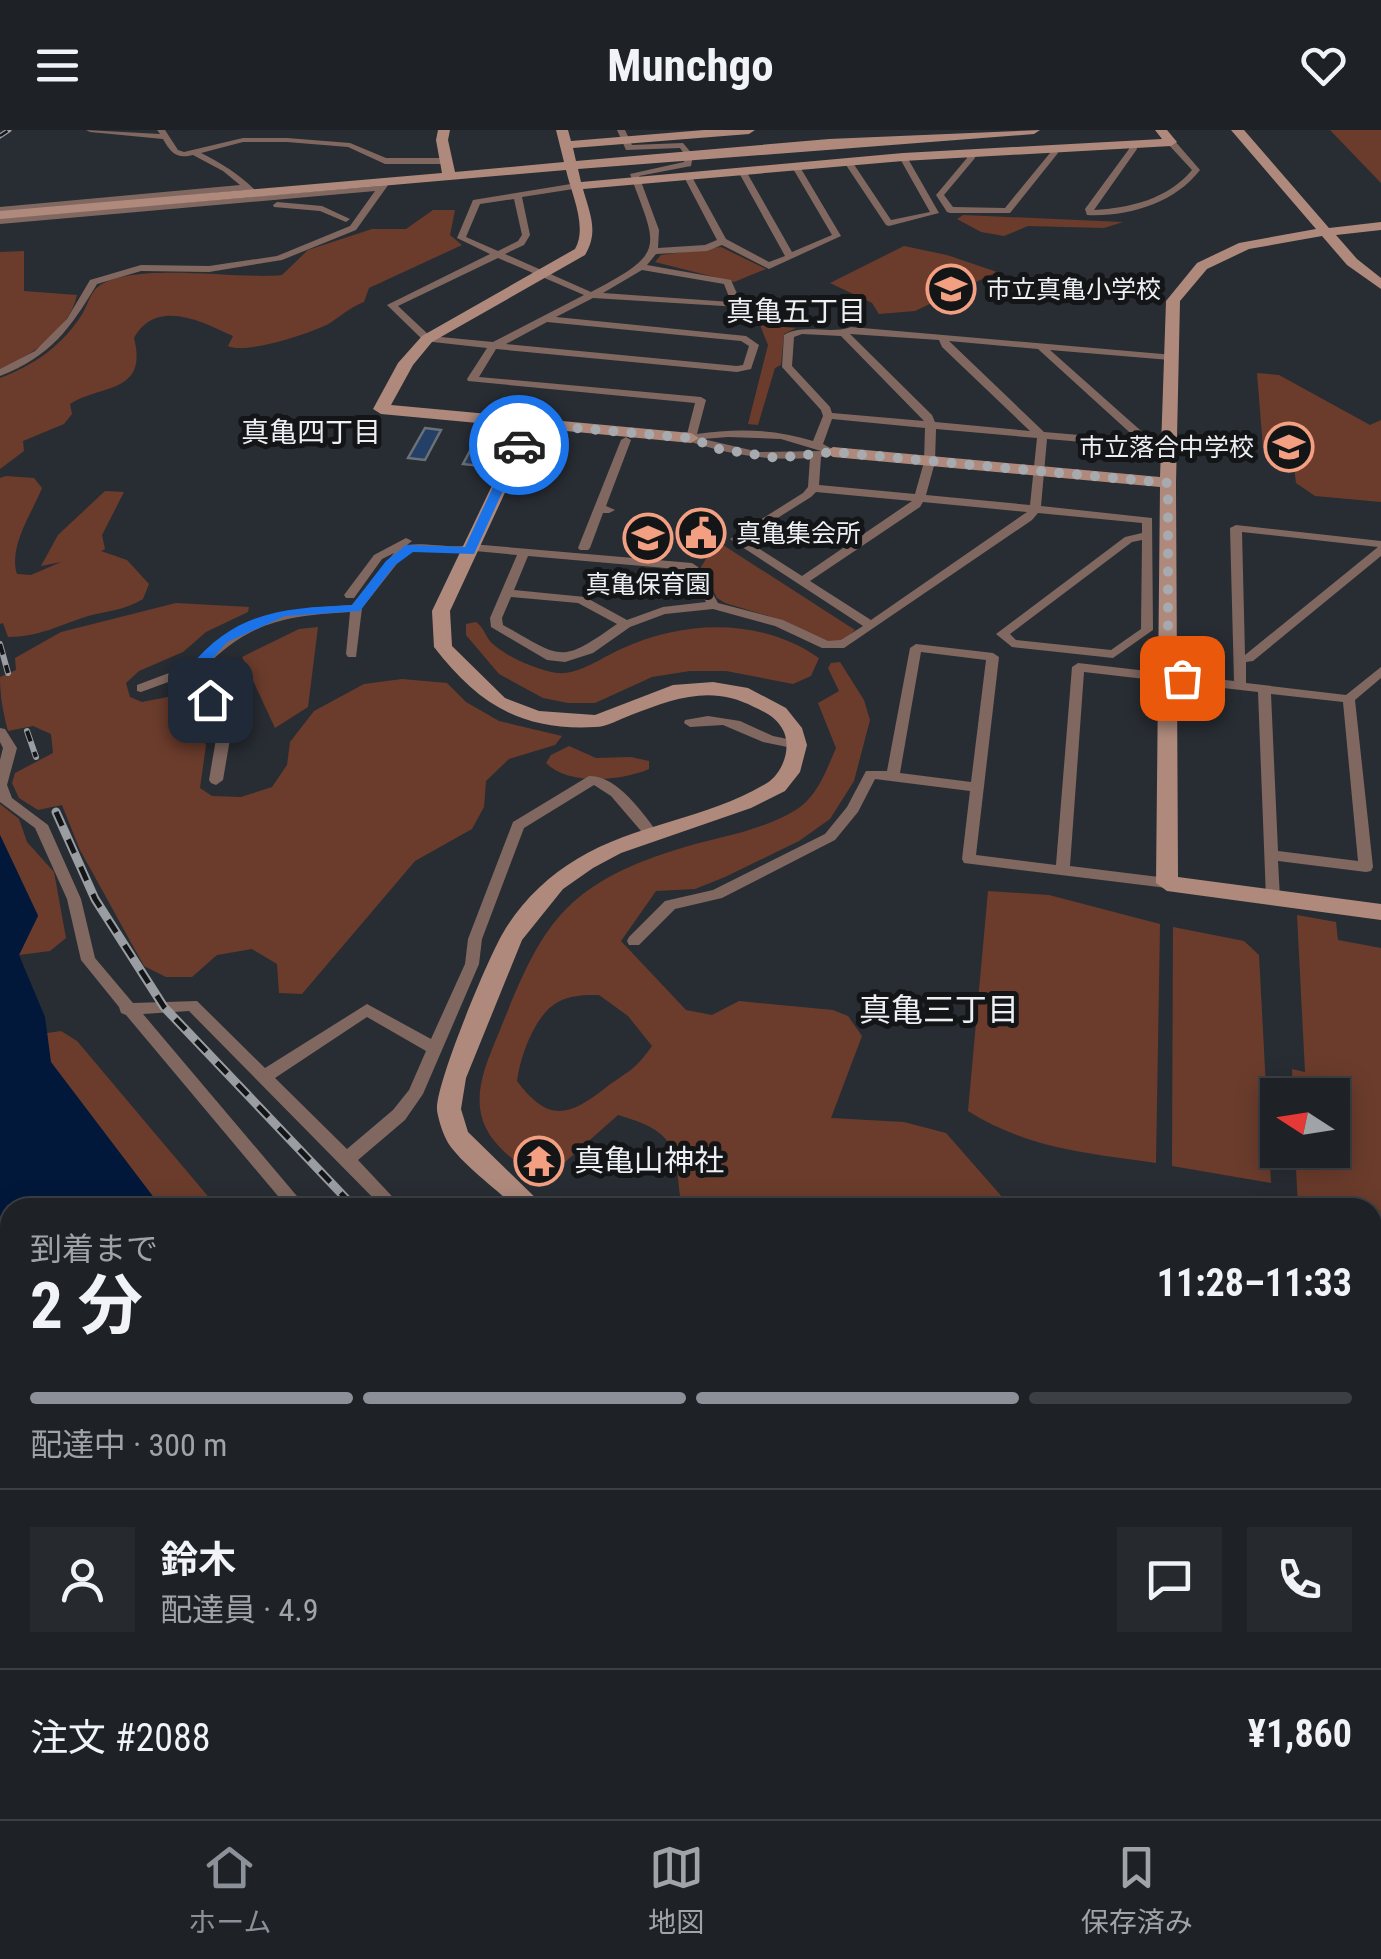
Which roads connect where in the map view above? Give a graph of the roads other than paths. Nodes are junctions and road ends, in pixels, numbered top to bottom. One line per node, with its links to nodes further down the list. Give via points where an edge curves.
1 (90, 130): 11 (street)
2 (306, 130): 13 (street)
3 (444, 130): 24 (street)
4 (562, 130): 22 (street)
5 (749, 130): 9 (street)
6 (1034, 130): 19 (street)
7 (1161, 130): 14 (street)
8 (1237, 130): 34 (street)
9 (728, 131): 10 (street)
10 (677, 133): 12 (street)
11 (162, 134): 17 (street, via 176,154)
12 (623, 135): 19 (street, via 629,148 683,145); 22 (street)
13 (307, 142): 17 (street, via 242,140); 24 (street, via 350,145 385,161)
14 (1171, 142): 15 (street); 15 (street, via 1196,170 1188,184 1130,210 1090,212)
15 (1132, 144): 16 (street)
16 (1051, 149): 18 (street); 18 (street, via 1008,211 950,210 940,195)
17 (196, 154): 30 (street)
18 (970, 154): 20 (street)
19 (689, 155): 24 (street); 27 (street, via 688,164 640,170)
20 (903, 158): 21 (street); 21 (street, via 935,213 889,223)
21 (848, 162): 23 (street)
22 (571, 166): 27 (street); 29 (street); 40 (street, via 587,240 570,260)
23 (796, 167): 25 (street); 38 (street, via 837,236)
24 (448, 169): 28 (street)
25 (742, 172): 26 (street); 38 (street)
26 (688, 176): 27 (street); 35 (street)
27 (636, 180): 36 (street, via 658,236)
28 (385, 185): 30 (street); 50 (street, via 353,228 280,258 209,269 140,268 93,282 71,320 39,353)
29 (517, 194): 37 (street, via 526,236); 37 (street, via 476,202 461,238)
30 (258, 195): 31 (street); 31 (street, via 168,212); 32 (street)
31 (0, 212)
32 (346, 219)
33 (1381, 226): 34 (street)
34 (1325, 230): 41 (street); 49 (street, via 1244,246 1202,266 1173,301)
35 (722, 241): 36 (street); 38 (street, via 770,266)
36 (656, 252): 39 (street)
37 (499, 254): 40 (street); 46 (street, via 392,304)
38 (790, 256)
39 (643, 267): 42 (street); 42 (street, via 720,278 737,305)
40 (544, 274): 42 (street); 46 (street)
41 (1381, 285)
42 (592, 295): 43 (street)
43 (544, 320): 47 (street); 47 (street, via 743,338 754,345 748,367 737,370)
44 (844, 333): 45 (street); 53 (street, via 789,335 787,367); 55 (street)
45 (944, 338): 48 (street); 57 (street)
46 (427, 339): 47 (street); 54 (street, via 382,409)
47 (492, 348): 52 (street, via 472,379)
48 (1042, 348): 49 (street); 57 (street, via 1144,438 1132,444)
49 (1170, 357): 66 (street)
50 (0, 373)
51 (705, 384): 52 (street)
52 (701, 400): 59 (street)
53 (828, 416): 55 (street); 61 (street)
54 (529, 424): 59 (street); 72 (street)
55 (931, 425): 57 (street); 64 (street)
56 (737, 432): 58 (street); 59 (street); 62 (street, via 730,437)
57 (1042, 436): 65 (street)
58 (789, 437): 61 (street); 63 (street, via 794,444)
59 (691, 438): 62 (street)
60 (626, 440): 73 (street)
61 (822, 451): 63 (street); 64 (street); 67 (street)
62 (731, 452): 63 (street)
63 (786, 458)
64 (927, 461): 65 (street); 68 (street)
65 (1039, 471): 66 (street); 69 (street)
66 (1168, 483): 87 (street)
67 (813, 488): 68 (street); 77 (street, via 736,539)
68 (921, 498): 69 (street); 77 (street)
69 (1035, 508): 71 (street, via 1148,520); 82 (street)
70 (1267, 532): 74 (street); 76 (street); 76 (street, via 1236,528)
71 (1148, 536): 71 (street, via 1129,539 1002,634 1012,643 1113,654 1147,630)
72 (472, 546): 75 (street); 79 (street, via 410,548); 94 (street, via 440,610 439,628 443,647 498,702 575,723 620,715 680,689 741,692 779,712)
73 (584, 548)
74 (1381, 548): 84 (street)
75 (524, 552): 78 (street); 80 (street, via 692,568)
76 (1236, 552): 84 (street)
77 (804, 580): 82 (street)
78 (508, 593): 81 (street, via 581,600); 81 (street, via 497,627 551,657 578,655)
79 (353, 602): 83 (street); 85 (street, via 282,612 222,640)
80 (712, 605): 81 (street); 82 (street, via 780,623 826,645 844,644)
81 (626, 624)
82 (870, 625)
83 (352, 654)
84 (1241, 659): 88 (street)
85 (197, 667): 89 (street); 96 (street, via 224,733)
86 (1381, 671): 91 (street)
87 (1168, 676): 88 (street); 100 (street, via 1078,666); 101 (street)
88 (1240, 685): 90 (street)
89 (141, 688)
90 (1264, 688): 91 (street); 99 (street)
91 (1349, 698): 99 (street, via 1366,867)
92 (690, 723): 94 (street, via 736,721 774,743)
93 (0, 732): 105 (street, via 10,748 0,784 6,800 42,825 74,900 88,960)
94 (797, 745): 98 (street, via 790,772 766,793)
95 (893, 776): 97 (street); 97 (street, via 916,648 993,656); 104 (street, via 871,774 830,836 717,894 670,905)
96 (216, 780)
97 (976, 787): 100 (street, via 970,859)
98 (652, 835): 106 (street, via 616,793 594,779 518,825 475,939 472,964); 111 (street, via 586,863 534,905 512,936 454,1078 449,1109 457,1137)
99 (1271, 855): 102 (street)
100 (1063, 870): 101 (street)
101 (1167, 883): 102 (street)
102 (1274, 898): 103 (street)
103 (1381, 912)
104 (634, 942)
105 (126, 1008): 107 (street, via 192,1005); 109 (street)
106 (434, 1048): 107 (street, via 367,1010); 108 (street, via 399,1115)
107 (266, 1076): 108 (street)
108 (347, 1160): 110 (street)
109 (290, 1198)
110 (384, 1198)
111 (522, 1198)

